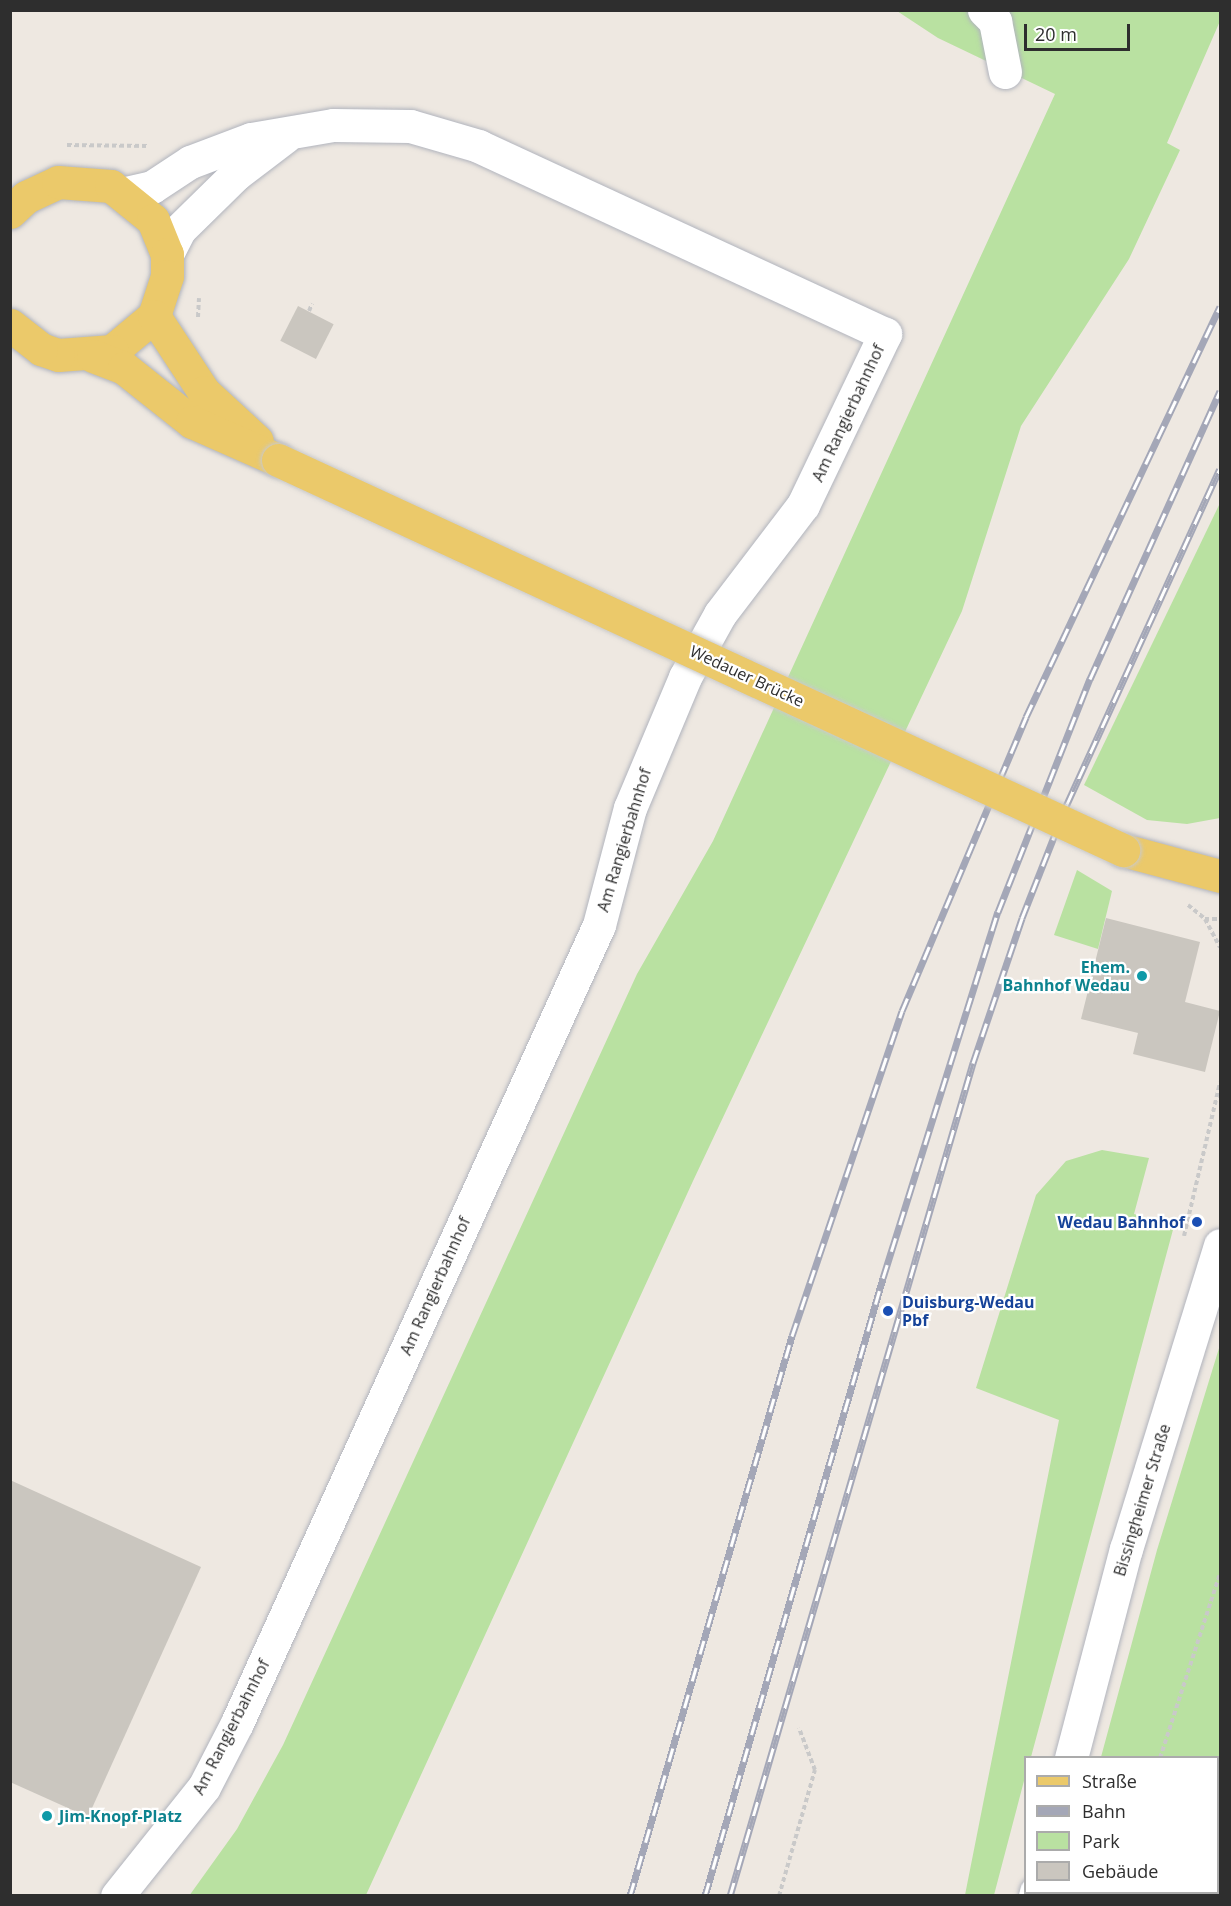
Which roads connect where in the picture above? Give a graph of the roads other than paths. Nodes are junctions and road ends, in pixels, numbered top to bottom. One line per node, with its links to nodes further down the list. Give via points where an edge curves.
1 (984, 10): 2 (street, via 994,21)
2 (1005, 72)
3 (291, 133): 4 (street, Am Rangierbahnhof, via 242,142 190,162 152,187); 6 (street, Am Rangierbahnhof, via 236,174 179,230); 14 (street, Am Rangierbahnhof, via 370,122 447,134 885,334 802,505 720,614 665,718 630,808 599,925 237,1722 204,1787)
4 (127, 194): 5 (main road, via 94,181 58,182 26,197); 6 (main road, via 153,220)
5 (10, 212)
6 (167, 254): 7 (main road, via 163,297)
7 (154, 316): 9 (main road, via 128,343); 10 (main road, Wedauer Brücke, via 204,392)
8 (10, 325): 9 (main road, via 41,349)
9 (93, 356): 10 (main road, Wedauer Brücke, via 124,368 192,422)
10 (278, 460): 11 (main road, Wedauer Brücke, bridge, via 1123,850)
11 (1221, 876)
12 (1221, 1245): 13 (street, Bissingheimer Straße, via 1126,1549)
13 (1072, 1756)
14 (117, 1896)

